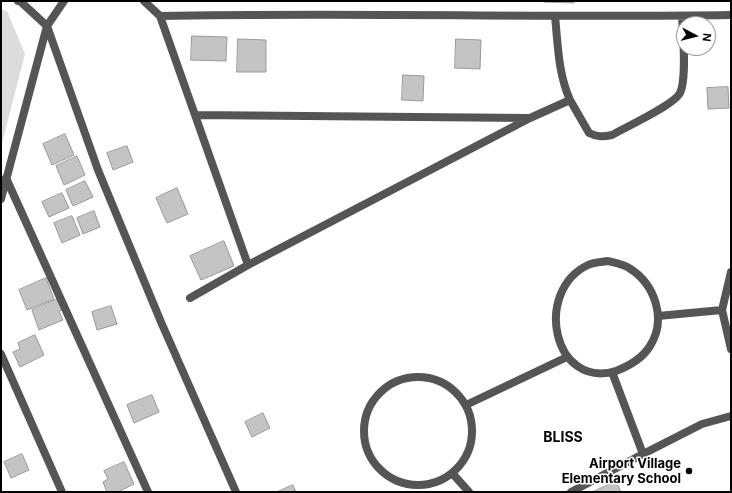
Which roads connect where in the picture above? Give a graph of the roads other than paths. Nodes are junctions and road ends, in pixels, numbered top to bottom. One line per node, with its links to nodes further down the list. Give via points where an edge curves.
1 (20, 1): 9 (street)
2 (64, 1): 9 (street)
3 (144, 1): 5 (street)
4 (731, 15): 8 (street)
5 (160, 16): 6 (street); 12 (street)
6 (555, 16): 7 (street); 11 (street, via 560,70)
7 (676, 16)
8 (682, 16)
9 (47, 26): 14 (street); 31 (street, via 98,170)
10 (683, 56): 11 (street, via 684,80 679,95 667,105 612,135 603,137 589,133)
11 (570, 100): 13 (street)
12 (195, 115): 13 (street); 16 (street)
13 (530, 118): 16 (street)
14 (6, 178): 15 (street); 30 (street)
15 (1, 199)
16 (248, 265): 18 (street)
17 (731, 272): 19 (street)
18 (190, 298)
19 (722, 310): 20 (street); 21 (street)
20 (658, 316): 23 (street, via 654,296 643,279 628,267 608,261 589,264 574,274 563,288 556,305 556,329); 24 (street, via 656,332 650,346 635,362)
21 (731, 349)
22 (1, 354): 29 (street)
23 (567, 357): 24 (street, via 576,366 587,371); 25 (street)
24 (612, 372): 27 (street)
25 (466, 405): 28 (street, via 472,423 471,442 464,459); 28 (street, via 455,391 441,381 424,376 406,377 390,384 376,396 366,417 366,446 374,462 386,474 402,482 419,485 436,482)
26 (731, 416): 27 (street, via 702,424)
27 (642, 454): 33 (street)
28 (452, 473): 32 (street)
29 (62, 492)
30 (148, 492)
31 (236, 492)
32 (469, 492)
33 (572, 492)

